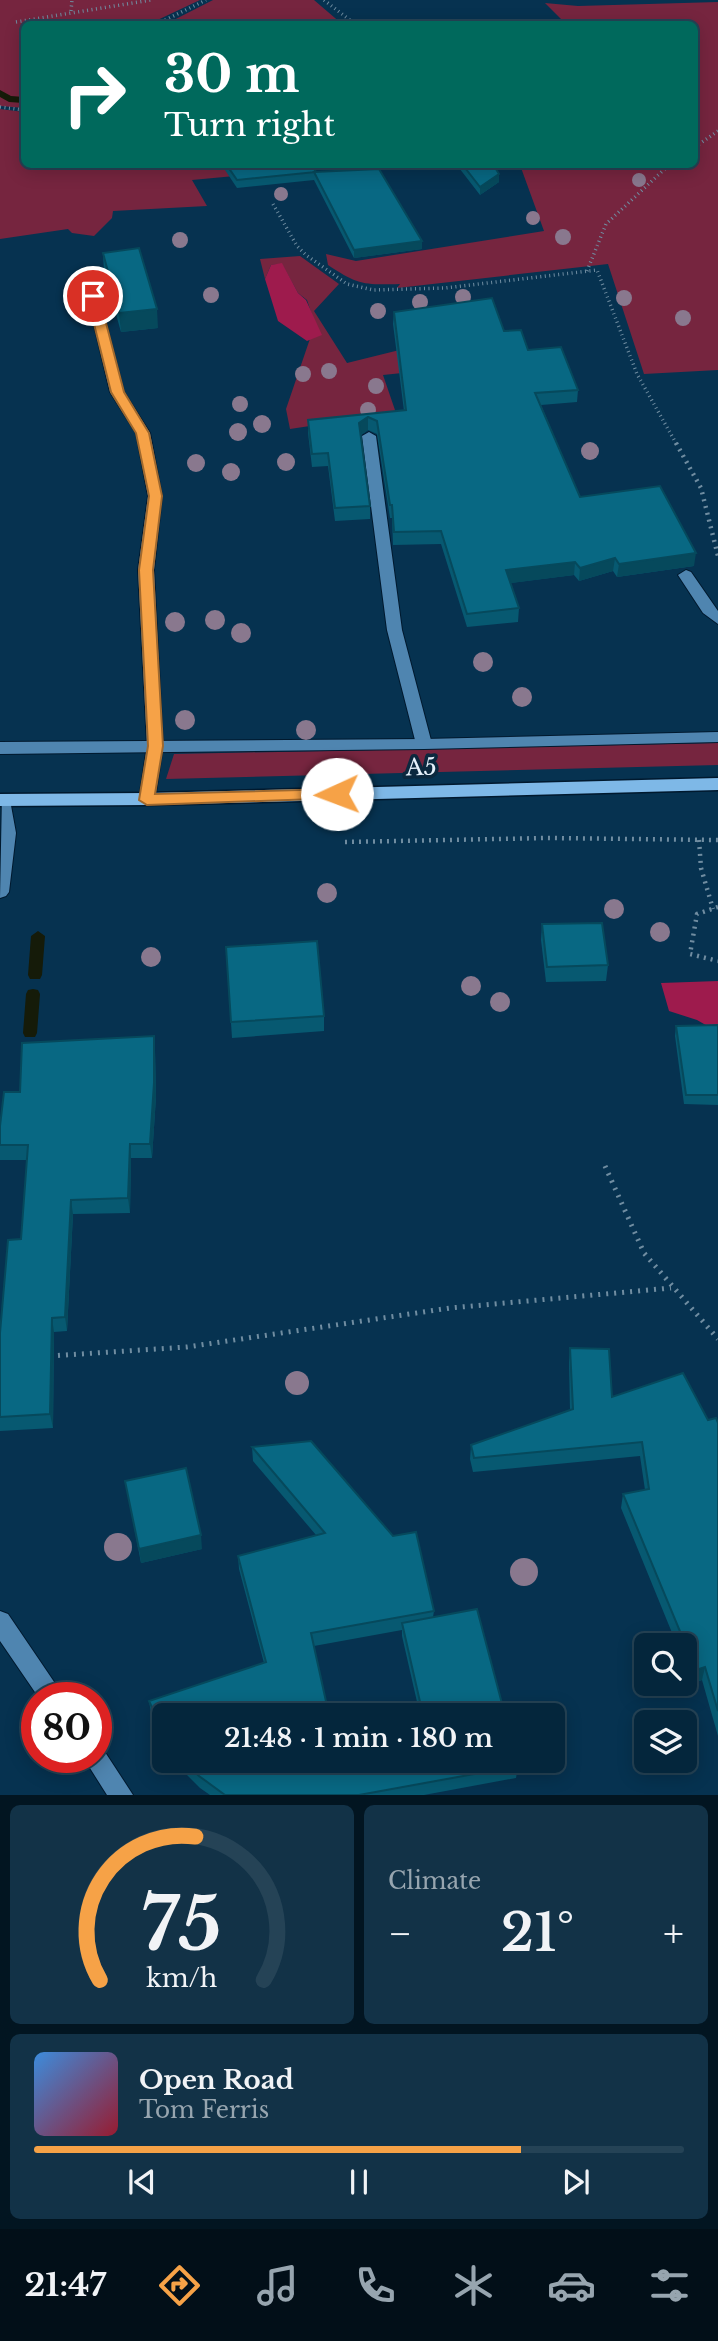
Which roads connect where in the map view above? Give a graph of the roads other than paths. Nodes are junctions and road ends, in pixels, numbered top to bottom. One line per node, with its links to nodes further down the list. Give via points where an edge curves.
1 (93, 296): 7 (street, via 117,392 143,433 155,496 146,570)
2 (369, 436): 6 (street, via 390,621 404,685)
3 (686, 575): 4 (street)
4 (718, 619)
5 (718, 737): 6 (street)
6 (424, 744): 7 (street)
7 (155, 746): 8 (street); 11 (street)
8 (0, 748)
9 (718, 783): 11 (highway, A5 / A5)
10 (1, 800): 11 (highway, A5 / A5); 12 (street, via 7,833)
11 (147, 800)
12 (0, 892)
13 (0, 1622): 14 (street)
14 (42, 1682)
15 (105, 1773): 16 (street)
16 (121, 1795)

